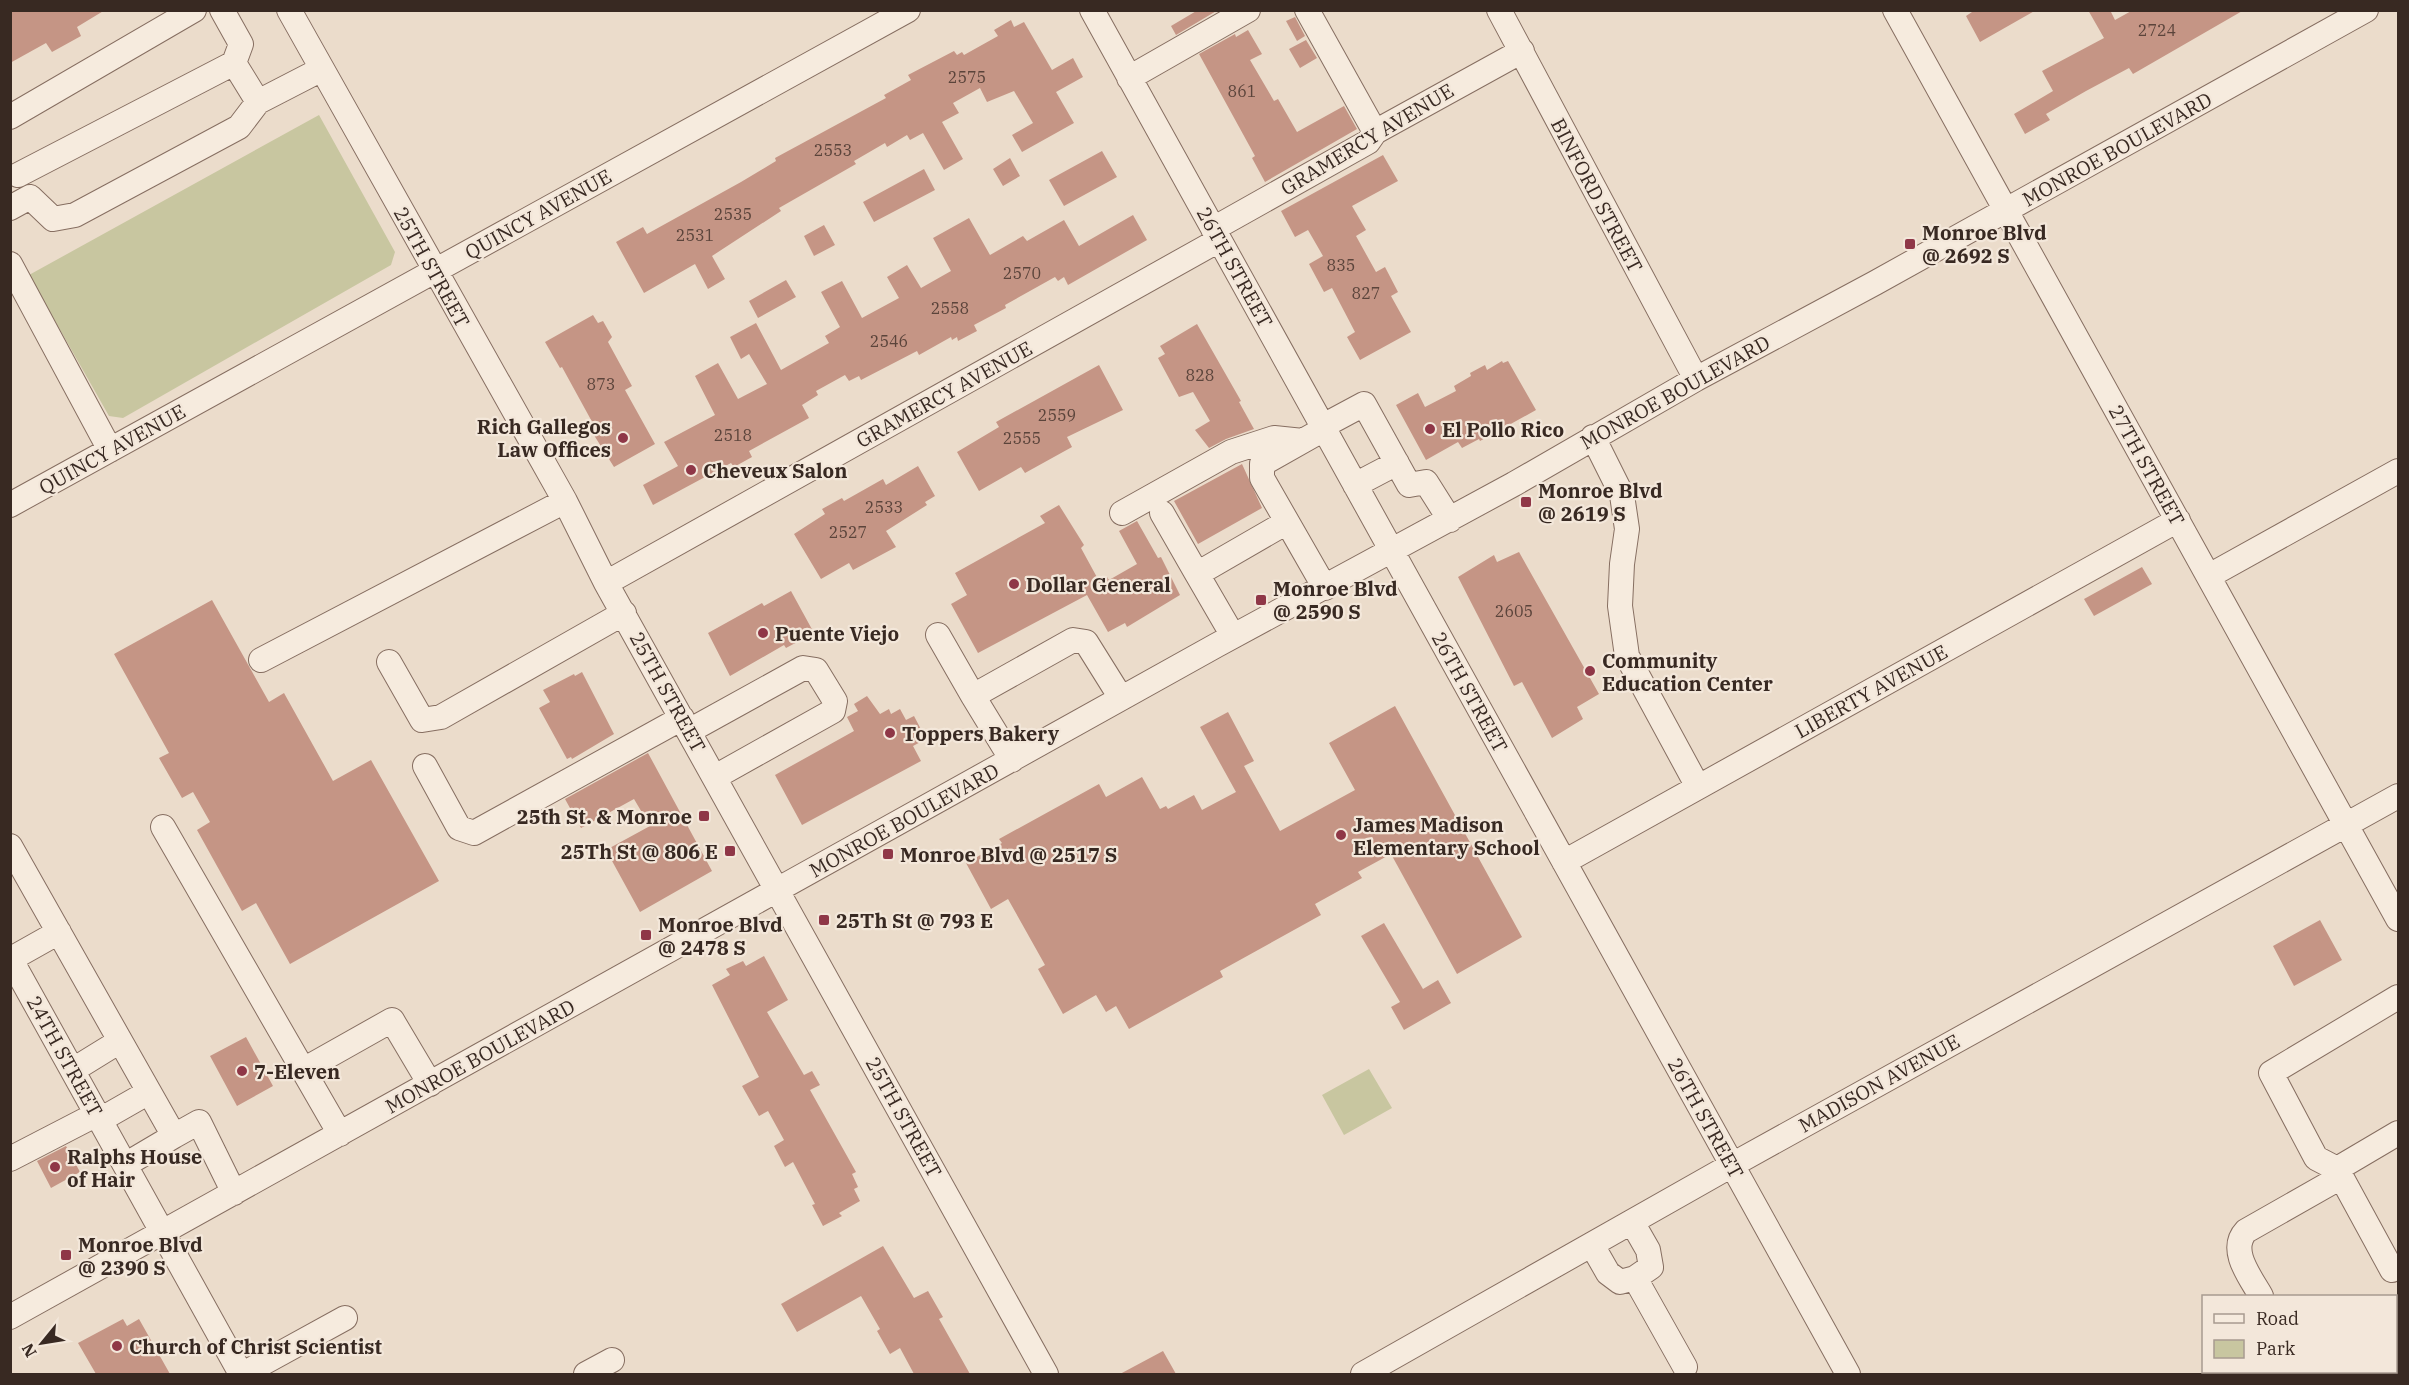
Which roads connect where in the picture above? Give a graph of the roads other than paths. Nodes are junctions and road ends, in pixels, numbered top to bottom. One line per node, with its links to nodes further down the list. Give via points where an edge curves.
1 (194, 10): 16 (street)
2 (222, 10): 12 (street, via 241,44)
3 (289, 10): 13 (street, 25TH STREET)
4 (908, 10): 23 (street, QUINCY AVENUE)
5 (1092, 10): 14 (street, 26TH STREET)
6 (1248, 10): 14 (street)
7 (1307, 10): 17 (street)
8 (1498, 10): 11 (street, BINFORD STREET)
9 (1895, 10): 20 (street, 27TH STREET)
10 (2366, 10): 20 (street, MONROE BOULEVARD)
11 (1522, 51): 17 (street, GRAMERCY AVENUE); 24 (street, BINFORD STREET)
12 (234, 63): 15 (street); 18 (street)
13 (322, 69): 15 (street); 23 (street, 25TH STREET)
14 (1129, 78): 21 (street, 26TH STREET)
15 (258, 102): 19 (street, via 239,127 75,215 53,219)
16 (10, 117)
17 (1375, 132): 21 (street, GRAMERCY AVENUE, via 1368,142)
18 (14, 169): 19 (street)
19 (20, 203)
20 (2006, 211): 24 (street, MONROE BOULEVARD); 37 (street, 27TH STREET)
21 (1216, 234): 25 (street, 26TH STREET); 42 (street, GRAMERCY AVENUE)
22 (10, 264): 28 (street)
23 (434, 271): 28 (street, QUINCY AVENUE); 32 (street, 25TH STREET)
24 (1696, 379): 26 (street, MONROE BOULEVARD)
25 (1323, 428): 27 (street); 29 (street, via 1364,404); 31 (street, 26TH STREET)
26 (1593, 437): 36 (street, MONROE BOULEVARD); 55 (street, via 1622,495 1627,529 1620,606 1627,656)
27 (1303, 441): 34 (street, via 1274,438 1231,452); 38 (street, via 1262,464 1262,478)
28 (110, 450): 33 (street, QUINCY AVENUE)
29 (1397, 463): 31 (street); 36 (street, via 1409,485 1426,482)
30 (2398, 471): 41 (street)
31 (1355, 485): 39 (street, 26TH STREET)
32 (565, 501): 42 (street, 25TH STREET); 47 (street)
33 (11, 504)
34 (1122, 513)
35 (1162, 513): 40 (street)
36 (1450, 520): 39 (street, MONROE BOULEVARD)
37 (2178, 520): 41 (street, 27TH STREET); 55 (street, LIBERTY AVENUE)
38 (1287, 522): 40 (street); 43 (street)
39 (1392, 552): 43 (street, MONROE BOULEVARD); 60 (street, 26TH STREET)
40 (1197, 574): 46 (street)
41 (2209, 576): 57 (street, 27TH STREET)
42 (606, 583): 44 (street, 25TH STREET)
43 (1324, 588): 46 (street, MONROE BOULEVARD)
44 (624, 613): 48 (street, via 441,717 422,720); 51 (street, 25TH STREET)
45 (938, 635): 49 (street)
46 (1233, 636): 50 (street, MONROE BOULEVARD)
47 (261, 660)
48 (389, 662)
49 (973, 696): 50 (street, via 1073,640 1086,642); 52 (street)
50 (1121, 698): 52 (street, MONROE BOULEVARD)
51 (686, 724): 53 (street, via 474,833 459,828); 54 (street, 25TH STREET); 54 (street, via 803,668 816,670 835,701 833,711)
52 (1012, 760): 61 (street, MONROE BOULEVARD)
53 (425, 766)
54 (715, 777): 61 (street, 25TH STREET)
55 (1698, 787): 60 (street, LIBERTY AVENUE)
56 (2398, 796): 57 (street, MADISON AVENUE)
57 (2346, 825): 62 (street, 27TH STREET); 77 (street, MADISON AVENUE)
58 (163, 827): 67 (street)
59 (10, 846): 63 (street)
60 (1564, 862): 77 (street, 26TH STREET)
61 (779, 890): 69 (street, MONROE BOULEVARD); 92 (street, 25TH STREET)
62 (2398, 919)
63 (59, 932): 64 (street); 66 (street)
64 (11, 958): 68 (street, 24TH STREET)
65 (2398, 998): 78 (street, via 2271,1073 2316,1158)
66 (120, 1041): 68 (street); 70 (street)
67 (305, 1069): 69 (street, via 392,1020); 73 (street)
68 (73, 1070): 71 (street, 24TH STREET)
69 (430, 1084): 73 (street, MONROE BOULEVARD)
70 (149, 1092): 71 (street); 74 (street)
71 (98, 1117): 75 (street); 76 (street, 24TH STREET)
72 (2398, 1133): 78 (street)
73 (340, 1134): 79 (street, MONROE BOULEVARD)
74 (174, 1136): 76 (street); 79 (street, via 199,1122)
75 (10, 1159)
76 (125, 1165): 81 (street, 24TH STREET)
77 (1732, 1165): 80 (street, MADISON AVENUE); 94 (street, 26TH STREET)
78 (2339, 1173): 83 (street); 85 (street, via 2240,1238 2241,1259)
79 (234, 1193): 81 (street, MONROE BOULEVARD)
80 (1632, 1222): 82 (street, MADISON AVENUE); 84 (street, via 1650,1258 1650,1267)
81 (162, 1233): 86 (street, MONROE BOULEVARD); 90 (street, 24TH STREET)
82 (1592, 1245): 84 (street, via 1613,1279 1620,1282); 93 (street, MADISON AVENUE)
83 (2392, 1270)
84 (1635, 1278): 89 (street)
85 (2260, 1295)
86 (10, 1317)
87 (345, 1318): 90 (street)
88 (612, 1360): 91 (street)
89 (1685, 1367)
90 (242, 1374)
91 (586, 1374)
92 (1046, 1374)
93 (1363, 1374)
94 (1848, 1374)

